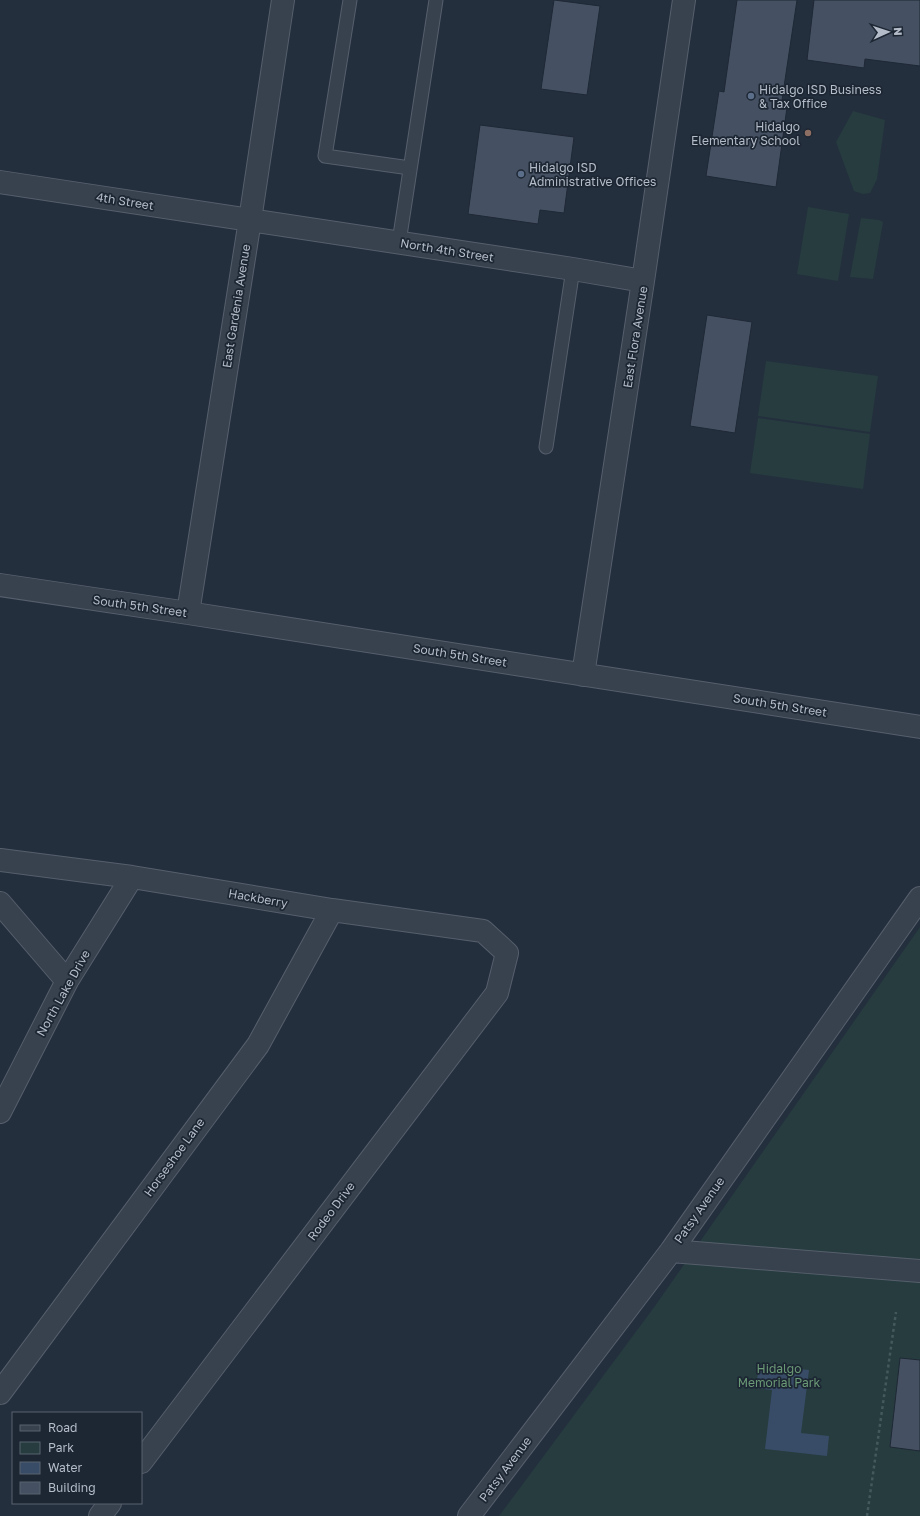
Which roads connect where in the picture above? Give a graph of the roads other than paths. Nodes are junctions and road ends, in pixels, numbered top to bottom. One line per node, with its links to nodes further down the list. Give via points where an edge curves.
1 (283, 0): 7 (street, East Gardenia Avenue)
2 (350, 0): 5 (lane, via 325,156)
3 (436, 0): 5 (lane)
4 (684, 0): 10 (street, East Flora Avenue)
5 (410, 168): 8 (lane)
6 (0, 182): 7 (street, 4th Street)
7 (250, 220): 8 (street, North 4th Street); 13 (street, East Gardenia Avenue)
8 (399, 242): 9 (street, North 4th Street)
9 (573, 269): 10 (street, North 4th Street); 11 (lane)
10 (643, 281): 14 (street, East Flora Avenue)
11 (546, 447)
12 (0, 585): 13 (street, South 5th Street)
13 (188, 613): 14 (street, South 5th Street)
14 (583, 675): 15 (street, South 5th Street)
15 (920, 727)
16 (0, 860): 17 (street, Hackberry)
17 (132, 877): 20 (street, Hackberry); 22 (street, North Lake Drive)
18 (920, 898): 24 (street, Patsy Avenue)
19 (0, 903): 22 (street)
20 (332, 910): 21 (street, Hackberry, via 483,931); 26 (street, Horseshoe Lane, via 258,1045)
21 (507, 953): 27 (street, Rodeo Drive, via 497,993)
22 (67, 981): 23 (street, North Lake Drive)
23 (0, 1112)
24 (671, 1251): 25 (street); 30 (street, Patsy Avenue)
25 (920, 1271)
26 (0, 1393)
27 (142, 1461)
28 (109, 1504): 29 (street)
29 (100, 1516)
30 (470, 1516)

